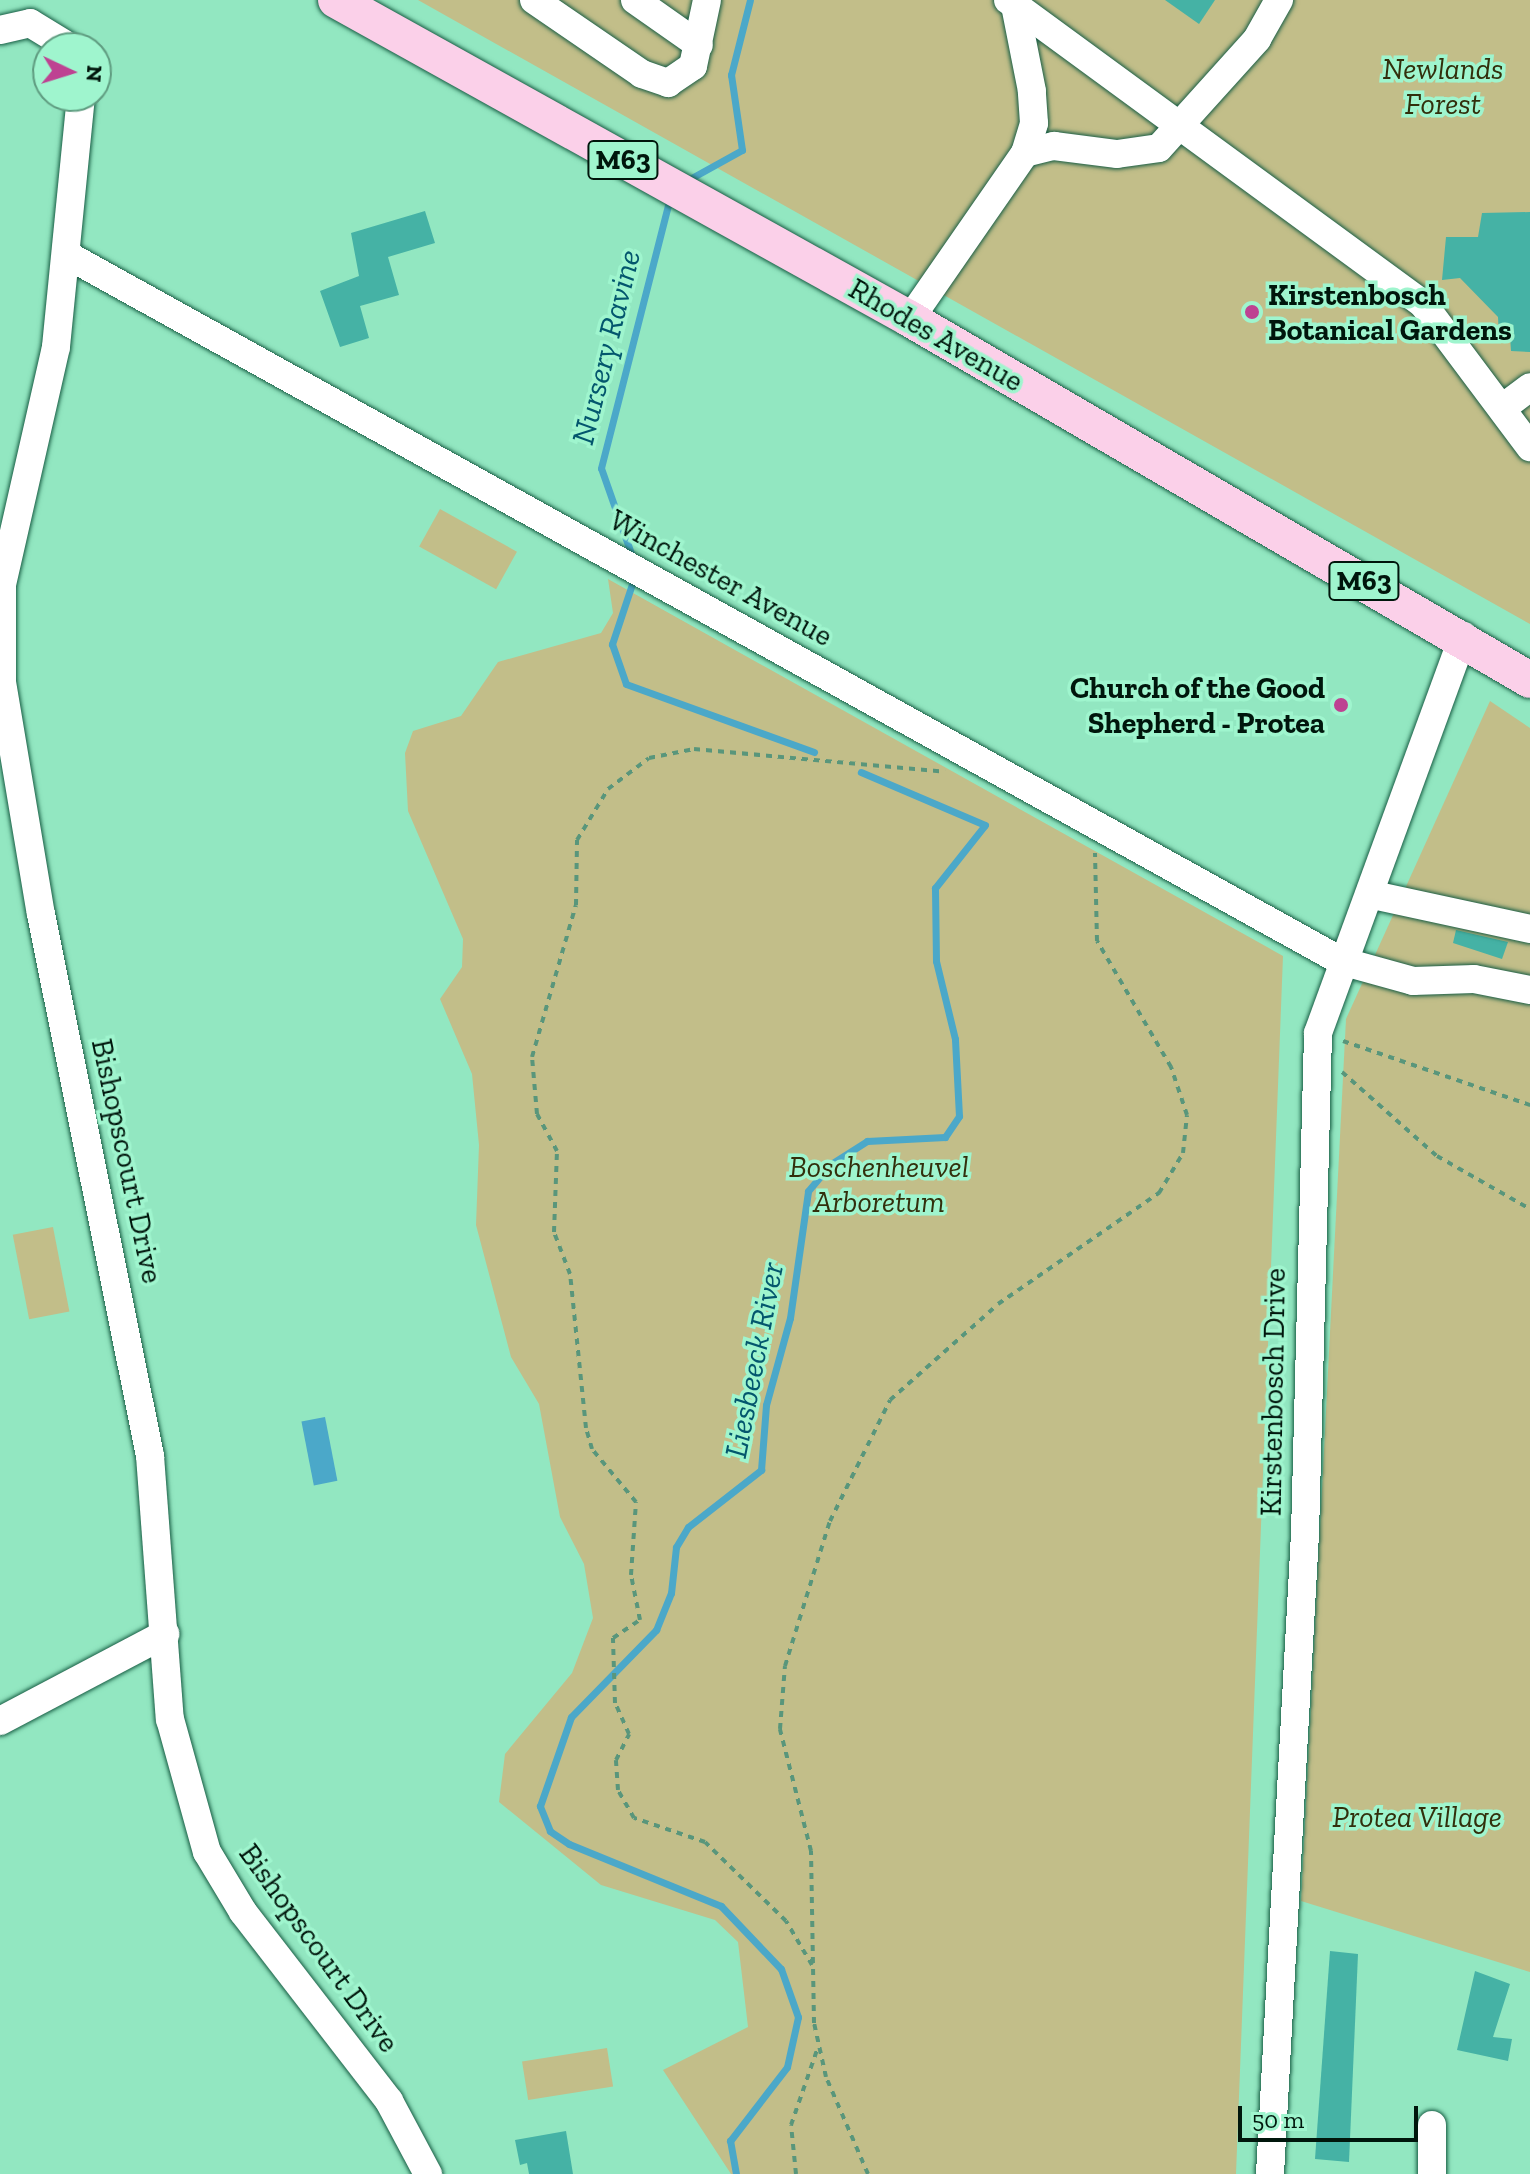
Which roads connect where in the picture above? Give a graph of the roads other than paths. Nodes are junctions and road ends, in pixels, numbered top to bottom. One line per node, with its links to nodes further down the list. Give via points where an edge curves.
1 (336, 0): 14 (main road, Rhodes Avenue / M63)
2 (534, 0): 9 (street, via 653,80 684,77)
3 (635, 0): 9 (street)
4 (707, 0): 9 (street)
5 (1279, 0): 11 (street)
6 (1012, 3): 11 (street); 12 (street, via 1032,91 1034,123)
7 (0, 30): 8 (street, via 30,23)
8 (47, 32)
9 (699, 45)
10 (80, 112): 13 (street, Bishopscourt Drive)
11 (1183, 127): 12 (street, via 1140,153 1054,146); 16 (street, via 1412,294)
12 (1025, 153): 14 (street)
13 (67, 255): 22 (street, Winchester Avenue); 24 (street, Bishopscourt Drive, via 56,347 2,584 2,682 41,914 147,1442)
14 (910, 319): 18 (main road, Rhodes Avenue / M63)
15 (1530, 387): 16 (street)
16 (1517, 404): 17 (street)
17 (1530, 447)
18 (1463, 636): 19 (main road, Rhodes Avenue / M63); 20 (street, Kirstenbosch Drive)
19 (1530, 680)
20 (1373, 895): 21 (street); 22 (street, Kirstenbosch Drive)
21 (1530, 929)
22 (1341, 961): 23 (street, Winchester Avenue, via 1413,981 1474,979); 28 (street, Kirstenbosch Drive, via 1317,1045 1304,1550)
23 (1530, 990)
24 (165, 1634): 25 (street); 27 (street, Bishopscourt Drive, via 170,1719 207,1852 243,1912 389,2101)
25 (0, 1721)
26 (1432, 2125): 29 (street)
27 (428, 2174)
28 (1270, 2174)
29 (1432, 2174)

